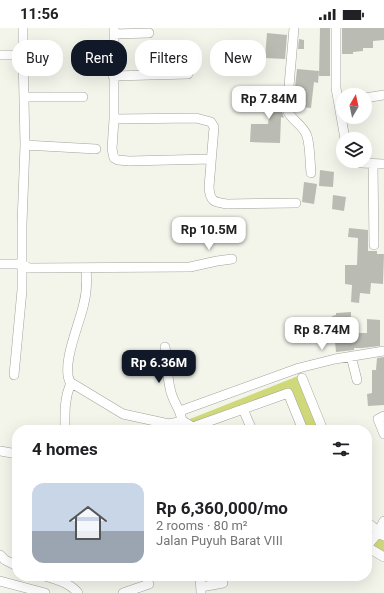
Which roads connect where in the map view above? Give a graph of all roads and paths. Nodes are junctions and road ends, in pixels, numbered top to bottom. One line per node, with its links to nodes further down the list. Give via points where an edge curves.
1 (23, 28): 6 (street)
2 (294, 28): 22 (street, via 288,112 301,125 307,136)
3 (336, 28): 11 (street)
4 (114, 31): 5 (street)
5 (150, 33)
6 (23, 40)
7 (0, 55): 8 (street)
8 (12, 55)
9 (24, 76): 13 (street)
10 (113, 76): 16 (street)
11 (336, 88)
12 (384, 95): 15 (street)
13 (25, 97): 14 (street); 17 (street)
14 (83, 97)
15 (372, 97)
16 (114, 119): 19 (street, via 205,119 214,127); 19 (street, via 113,155 118,160)
17 (25, 145): 18 (street); 27 (street)
18 (96, 149)
19 (211, 159): 23 (street, via 210,195 217,203)
20 (373, 164): 21 (street); 24 (street)
21 (384, 164)
22 (311, 173)
23 (296, 203)
24 (374, 245)
25 (232, 259): 28 (street, via 190,267)
26 (0, 264): 27 (street)
27 (22, 264): 28 (street, via 29,268); 32 (street)
28 (86, 268): 35 (street, via 87,288 69,358 67,376)
29 (165, 347): 37 (street, via 170,391)
30 (384, 351): 31 (street)
31 (351, 356): 34 (street); 37 (street, via 299,368)
32 (14, 375)
33 (302, 378): 45 (street)
34 (357, 380)
35 (71, 383): 39 (street, via 66,393); 40 (street, via 123,414)
36 (244, 409): 42 (street); 43 (street); 44 (street, via 288,393)
37 (180, 411): 41 (street)
38 (384, 416): 46 (street, via 378,419)
39 (65, 425)
40 (176, 425)
41 (182, 425)
42 (204, 425)
43 (250, 425)
44 (302, 425)
45 (321, 425)
46 (384, 434)
47 (0, 451): 48 (street)
48 (12, 453)
49 (384, 521): 50 (street)
50 (379, 534): 51 (street)
51 (372, 542)
52 (372, 549): 54 (street)
53 (0, 555): 55 (street)
54 (384, 557)
55 (12, 564)
56 (0, 581): 61 (street)
57 (60, 581): 62 (street)
58 (223, 583): 60 (street)
59 (149, 584): 63 (street)
60 (201, 590)
61 (45, 593)
62 (78, 593)
63 (123, 593)

